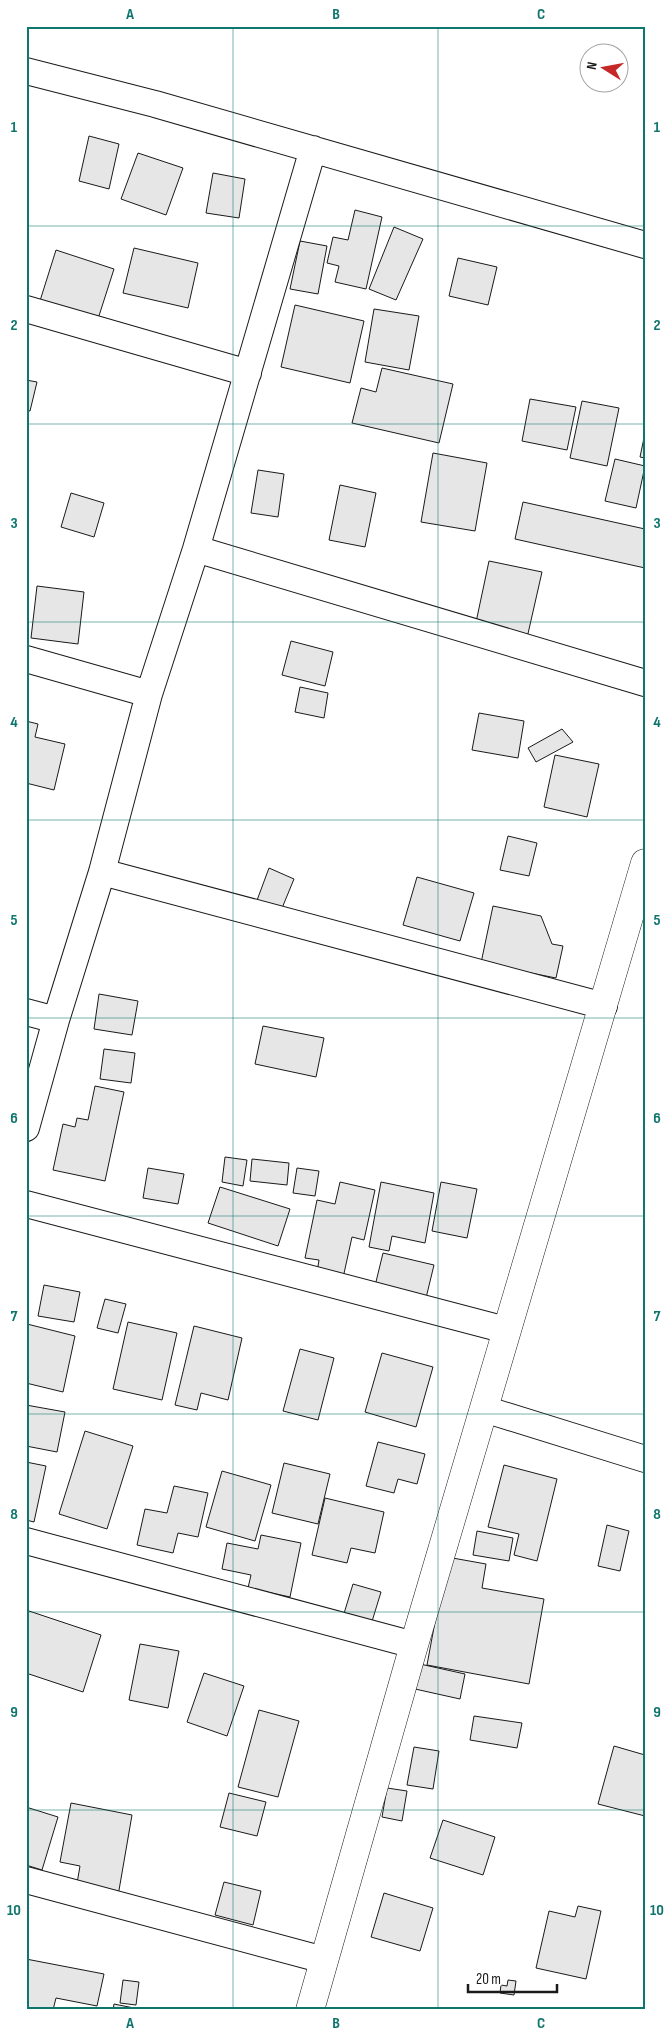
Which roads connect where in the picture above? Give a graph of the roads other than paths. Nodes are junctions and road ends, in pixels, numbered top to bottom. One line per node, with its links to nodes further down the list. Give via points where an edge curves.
1 (26, 71): 2 (street)
2 (313, 149): 3 (street); 5 (street)
3 (645, 245)
4 (26, 309): 5 (street)
5 (248, 373): 6 (street)
6 (196, 549): 8 (street); 9 (street)
7 (26, 659): 9 (street)
8 (645, 682)
9 (149, 694): 11 (street)
10 (645, 862): 12 (main road)
11 (102, 872): 12 (street); 14 (street)
12 (604, 1006): 17 (main road)
13 (26, 1012): 14 (street)
14 (56, 1020): 15 (street)
15 (26, 1128)
16 (26, 1204): 17 (street)
17 (506, 1330): 18 (main road)
18 (484, 1409): 19 (street); 21 (main road)
19 (645, 1459)
20 (26, 1541): 21 (street)
21 (414, 1645): 23 (main road)
22 (26, 1880): 23 (street)
23 (324, 1960): 24 (main road)
24 (310, 2010)

